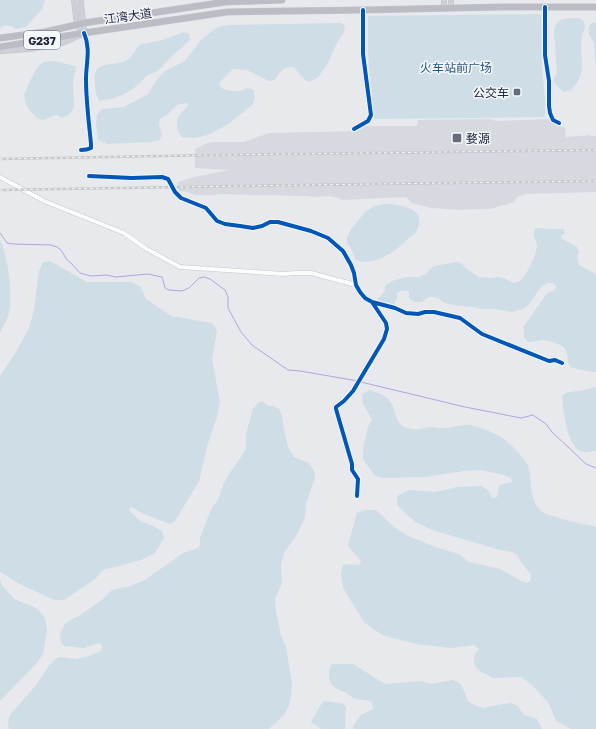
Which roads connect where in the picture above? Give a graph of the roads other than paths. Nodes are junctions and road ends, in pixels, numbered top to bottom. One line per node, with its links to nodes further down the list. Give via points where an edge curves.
1 (74, 0): 14 (main road)
2 (81, 0): 13 (main road)
3 (282, 0): 6 (highway, 江湾大道 / G237)
4 (444, 0): 9 (main road)
5 (451, 0): 10 (main road)
6 (225, 1): 12 (street); 13 (highway, 江湾大道 / G237)
7 (545, 7): 8 (highway, 江湾大道 / G237); 10 (highway, 江湾大道 / G237); 19 (street, via 549,111 553,120)
8 (596, 7)
9 (444, 8): 10 (highway, 江湾大道 / G237); 11 (highway, 江湾大道 / G237)
10 (451, 8)
11 (363, 10): 12 (highway, 江湾大道 / G237); 20 (street, via 363,54 371,115 368,121)
12 (227, 12): 15 (highway, 江湾大道 / G237)
13 (84, 23): 14 (highway, 江湾大道 / G237); 15 (main road)
14 (77, 25): 15 (main road); 16 (highway, 江湾大道 / G237)
15 (84, 33): 17 (highway, 江湾大道 / G237); 18 (main road, via 65,42 30,49); 21 (street, via 88,51 86,79 91,144 89,149)
16 (0, 38)
17 (0, 47)
18 (0, 51)
19 (559, 123)
20 (354, 129)
21 (81, 150)
22 (89, 176): 24 (street, via 162,177 168,179 181,198 206,208 217,221 225,224 253,228 278,222 320,234 343,251 351,265)
23 (0, 177): 24 (street, via 44,201 124,233 180,267 284,274 311,273)
24 (356, 285): 25 (street, via 365,298)
25 (372, 302): 26 (street, via 410,314 434,312 460,318 482,334 549,361); 27 (street, via 386,323 386,334 352,391 336,407 352,470 358,479)
26 (562, 363)
27 (357, 496)

